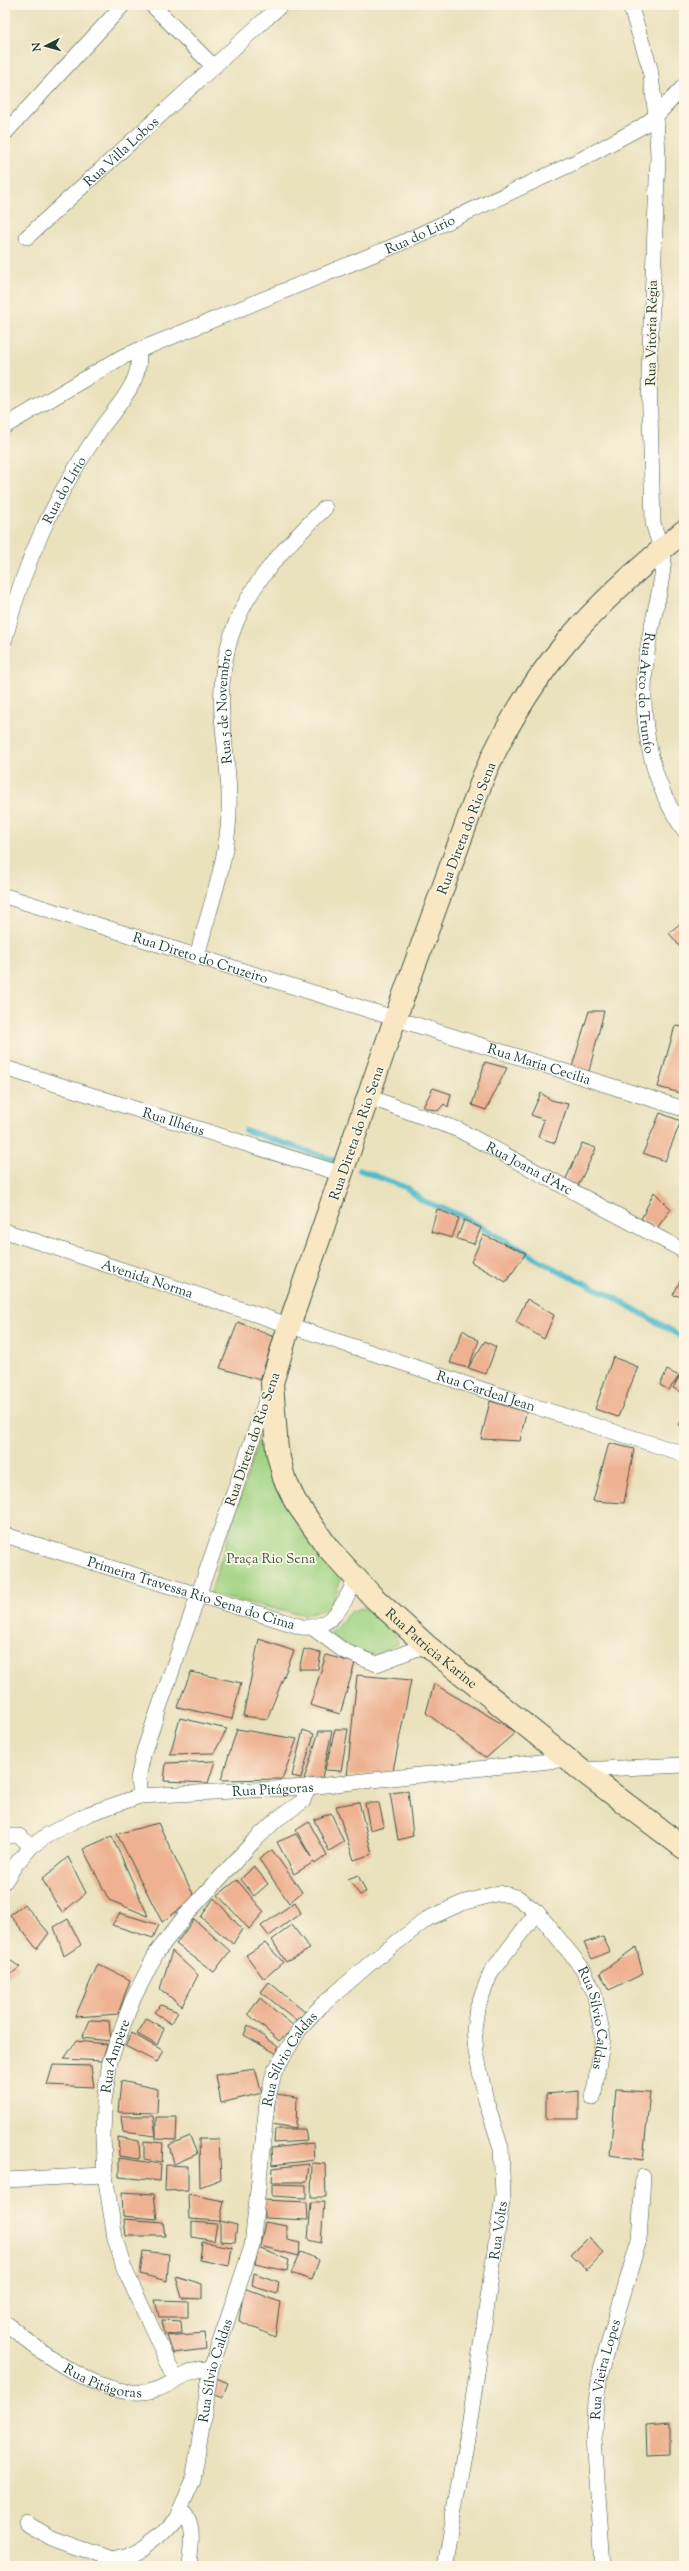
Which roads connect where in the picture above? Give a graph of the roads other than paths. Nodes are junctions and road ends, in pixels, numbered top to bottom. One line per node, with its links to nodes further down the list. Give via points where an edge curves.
1 (123, 5): 8 (street)
2 (152, 5): 5 (street)
3 (282, 5): 5 (street, Rua Villa Lobos)
4 (630, 5): 7 (street, Rua Vitória Régia, via 650,68)
5 (214, 67): 9 (street, Rua Villa Lobos)
6 (684, 86): 7 (street, Rua do Lirio)
7 (656, 116): 10 (street, Rua do Lirio, via 641,127 580,160 399,244); 14 (street, Rua Vitória Régia, via 658,156 649,375 653,523)
8 (5, 133)
9 (27, 237)
10 (138, 350): 11 (street, Rua do Lirio, via 105,365); 15 (street, Rua do Lírio, via 140,358 137,376 90,444 34,547 16,593)
11 (5, 426)
12 (325, 508): 18 (street, Rua 5 de Novembro, via 266,570 244,602 233,625 225,654 222,680 228,828)
13 (684, 531): 14 (main road, Rua Direta do Rio Sena)
14 (661, 549): 16 (street, Rua Arco do Trunfo, via 663,577 648,643 644,680 644,722 654,767 664,794); 19 (main road, Rua Direta do Rio Sena, via 609,595 570,635 519,705 484,775)
15 (5, 639)
16 (684, 830)
17 (5, 896): 18 (street, Rua Direto do Cruzeiro)
18 (196, 957): 19 (street, Rua Direto do Cruzeiro)
19 (395, 1019): 21 (main road, Rua Direta do Rio Sena); 22 (street, Rua Maria Cecilia)
20 (5, 1068): 23 (street, Rua Ilhéus)
21 (369, 1097): 23 (main road, Rua Direta do Rio Sena); 25 (street, Rua Joana d'Arc, via 459,1130)
22 (684, 1109)
23 (342, 1174): 26 (main road, Rua Direta do Rio Sena)
24 (5, 1231): 26 (street, Avenida Norma)
25 (684, 1251)
26 (289, 1326): 27 (main road, Rua Direta do Rio Sena); 28 (street, Rua Cardeal Jean)
27 (272, 1383): 30 (main road, Rua Patricia Karine, via 274,1431 284,1478 295,1501 315,1530); 31 (street, Rua Direta do Rio Sena)
28 (684, 1454)
29 (5, 1535): 31 (street, Primeira Travessa Rio Sena do Cima)
30 (356, 1579): 32 (street, Primeira Travessa Rio Sena do Cima, via 341,1608 331,1620); 33 (main road, Rua Patricia Karine)
31 (197, 1596): 32 (street, Primeira Travessa Rio Sena do Cima); 37 (street, Rua Direta do Rio Sena, via 144,1751 138,1779)
32 (313, 1628): 33 (street, via 344,1651 376,1664)
33 (426, 1645): 34 (main road, Rua Patricia Karine)
34 (574, 1764): 35 (street, Rua Pitágoras); 36 (street, Rua Pitágoras); 40 (main road, Rua Patricia Karine)
35 (684, 1765)
36 (308, 1787): 37 (street, Rua Pitágoras); 44 (street, Rua Ampère, via 303,1801 277,1819 253,1842 185,1916 157,1952 135,1994 109,2068 104,2102)
37 (140, 1796): 39 (street, Rua Pitágoras, via 88,1814)
38 (5, 1836): 39 (street, via 19,1836)
39 (32, 1846): 41 (street, Rua Pitágoras)
40 (684, 1848)
41 (5, 1881)
42 (537, 1912): 43 (street, Rua Sílvio Caldas, via 583,1969 594,1992 603,2038); 48 (street, Rua Sílvio Caldas, via 517,1897 499,1893 446,1910 427,1920 374,1960 321,2006 299,2030 274,2072 267,2103 252,2246); 53 (street, Rua Volts, via 491,1972 477,2008 474,2030 476,2052 486,2101 502,2148 503,2195 469,2427)
43 (594, 2098)
44 (105, 2176): 46 (street); 49 (street, Rua Ampère, via 115,2238 124,2268)
45 (643, 2177): 54 (street, Rua Vieira Lopes, via 640,2240 600,2369 596,2401 594,2437)
46 (5, 2180)
47 (5, 2322): 49 (street, Rua Pitágoras, via 51,2356 96,2384 119,2390 146,2391 158,2389)
48 (211, 2369): 49 (street, Rua Pitágoras, via 193,2370); 50 (street, Rua Sílvio Caldas, via 197,2463 191,2488)
49 (176, 2380)
50 (181, 2510): 51 (street, Rua Sílvio Caldas, via 171,2526 148,2544 129,2556 113,2560 52,2538); 52 (street, via 187,2517 191,2532)
51 (26, 2523)
52 (189, 2566)
53 (444, 2566)
54 (603, 2566)

